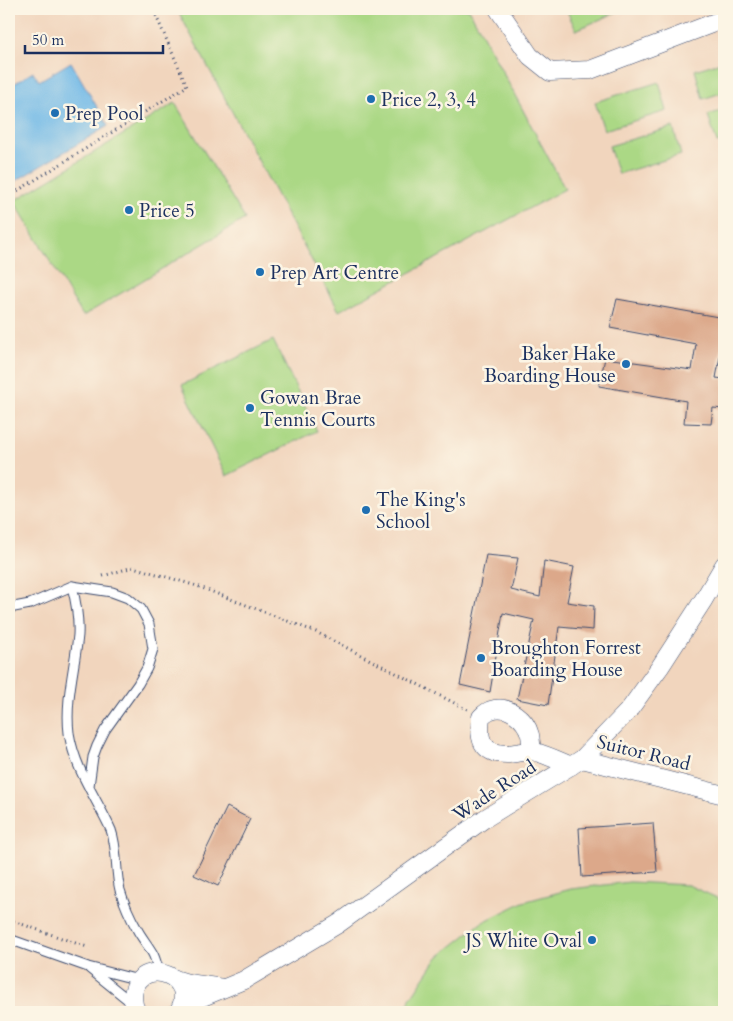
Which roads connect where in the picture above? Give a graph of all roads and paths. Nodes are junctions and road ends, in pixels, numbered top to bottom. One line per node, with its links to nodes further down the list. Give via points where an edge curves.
1 (153, 9): 4 (path, via 187,86)
2 (498, 9): 3 (street, via 530,56 550,72 590,70)
3 (724, 19)
4 (9, 196)
5 (724, 565): 10 (street, Wade Road, via 629,710)
6 (72, 586): 7 (lane, via 30,604); 8 (path, via 133,567 197,586 316,632); 11 (lane, via 77,605 78,634 70,686 69,732 73,752); 11 (lane, via 112,592 128,598 141,609 149,624 153,648 148,668 97,746)
7 (9, 608)
8 (481, 716): 9 (street, via 490,710 512,712 524,722); 9 (street, via 482,743 490,750 506,754)
9 (532, 751): 10 (street, Suitor Road)
10 (576, 762): 12 (street, Suitor Road); 20 (street, Wade Road, via 484,819 338,924)
11 (89, 786): 17 (lane, via 112,833 126,908 154,956)
12 (724, 794)
13 (9, 919): 15 (path)
14 (9, 939): 16 (lane)
15 (87, 947)
16 (88, 967): 19 (lane); 22 (lane)
17 (159, 972): 18 (street); 19 (street)
18 (175, 979): 20 (street); 21 (street, via 182,990)
19 (139, 980): 22 (street, via 133,992)
20 (226, 988): 21 (street, Wade Road)
21 (182, 1008)
22 (135, 1010)

